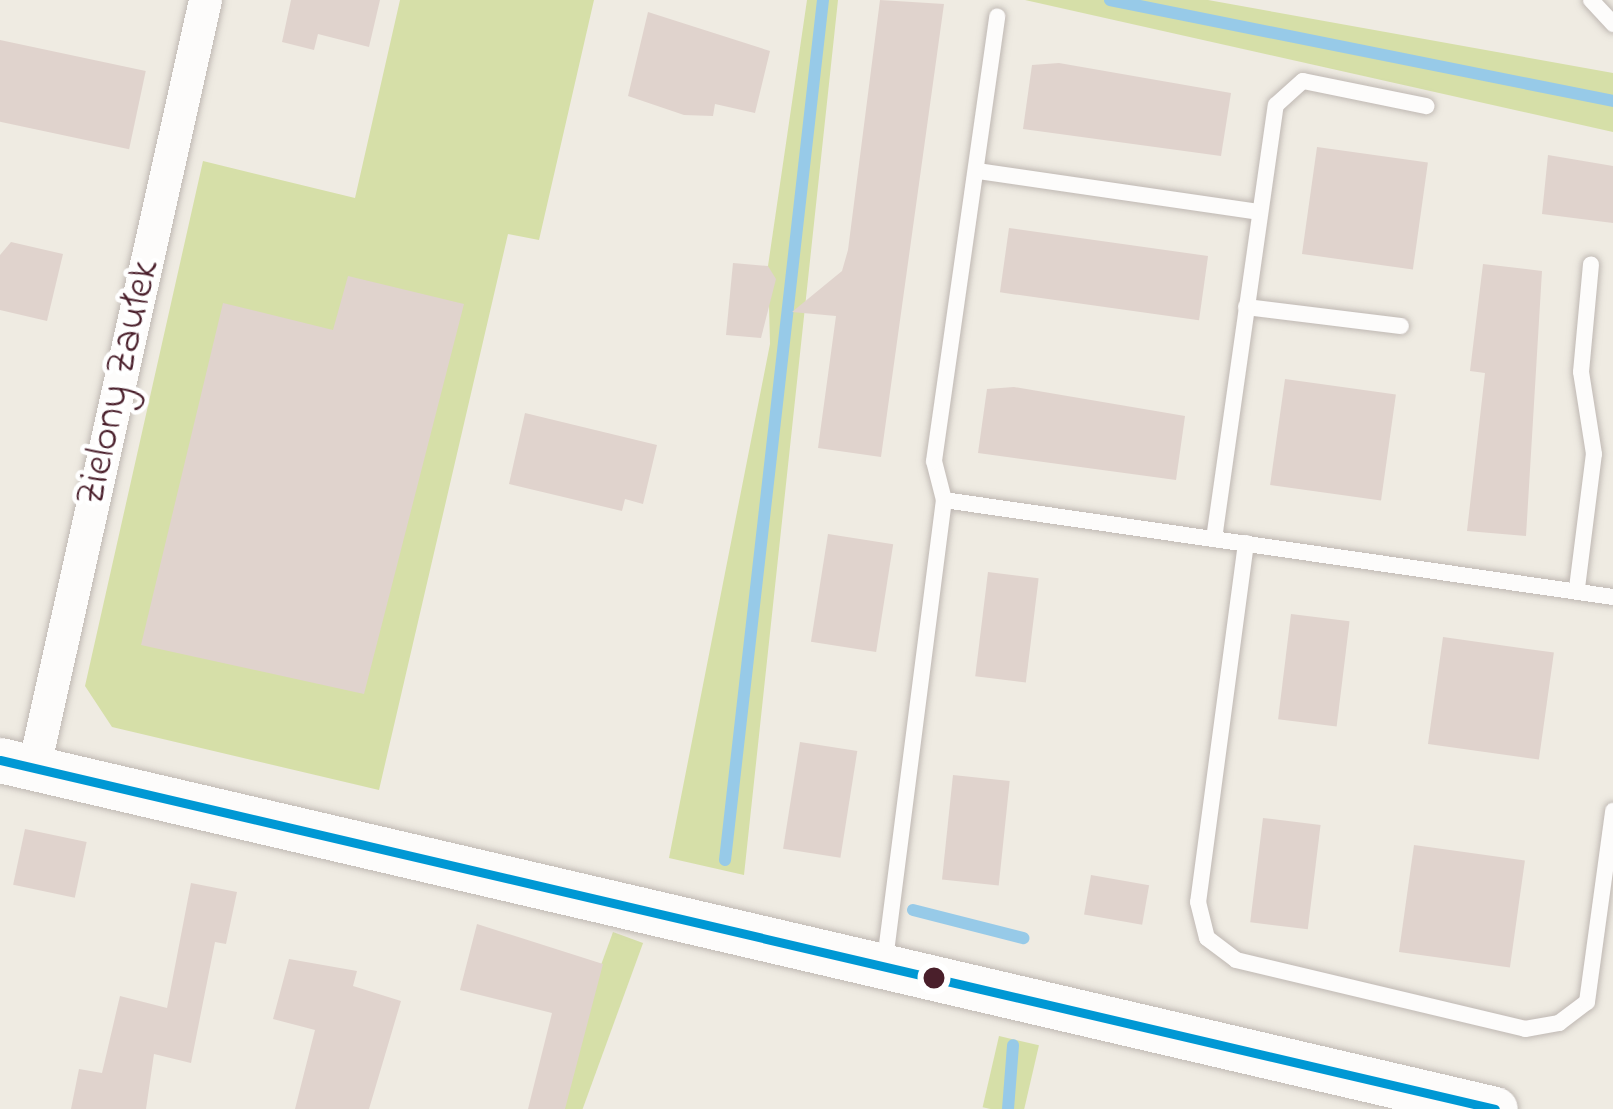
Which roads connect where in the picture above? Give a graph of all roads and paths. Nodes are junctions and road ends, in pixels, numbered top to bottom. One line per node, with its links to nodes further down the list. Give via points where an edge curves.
1 (205, 0): 16 (street, Zielony Zaułek)
2 (1591, 0): 4 (lane)
3 (997, 16): 6 (lane)
4 (1613, 24)
5 (1426, 106): 7 (lane, via 1303,81 1285,88)
6 (978, 171): 7 (lane); 11 (lane, via 934,461)
7 (1259, 212): 9 (lane)
8 (1591, 264): 14 (lane, via 1581,372 1594,454)
9 (1246, 307): 10 (lane); 12 (lane)
10 (1400, 326)
11 (944, 500): 12 (lane); 18 (lane)
12 (1214, 538): 13 (lane)
13 (1246, 543): 14 (lane); 17 (lane, via 1198,902 1207,938 1236,960 1525,1029 1559,1023 1587,1003)
14 (1577, 588): 15 (lane)
15 (1613, 597)
16 (17, 764): 18 (street)
17 (1613, 811)
18 (885, 960): 19 (street)
19 (1496, 1109)

